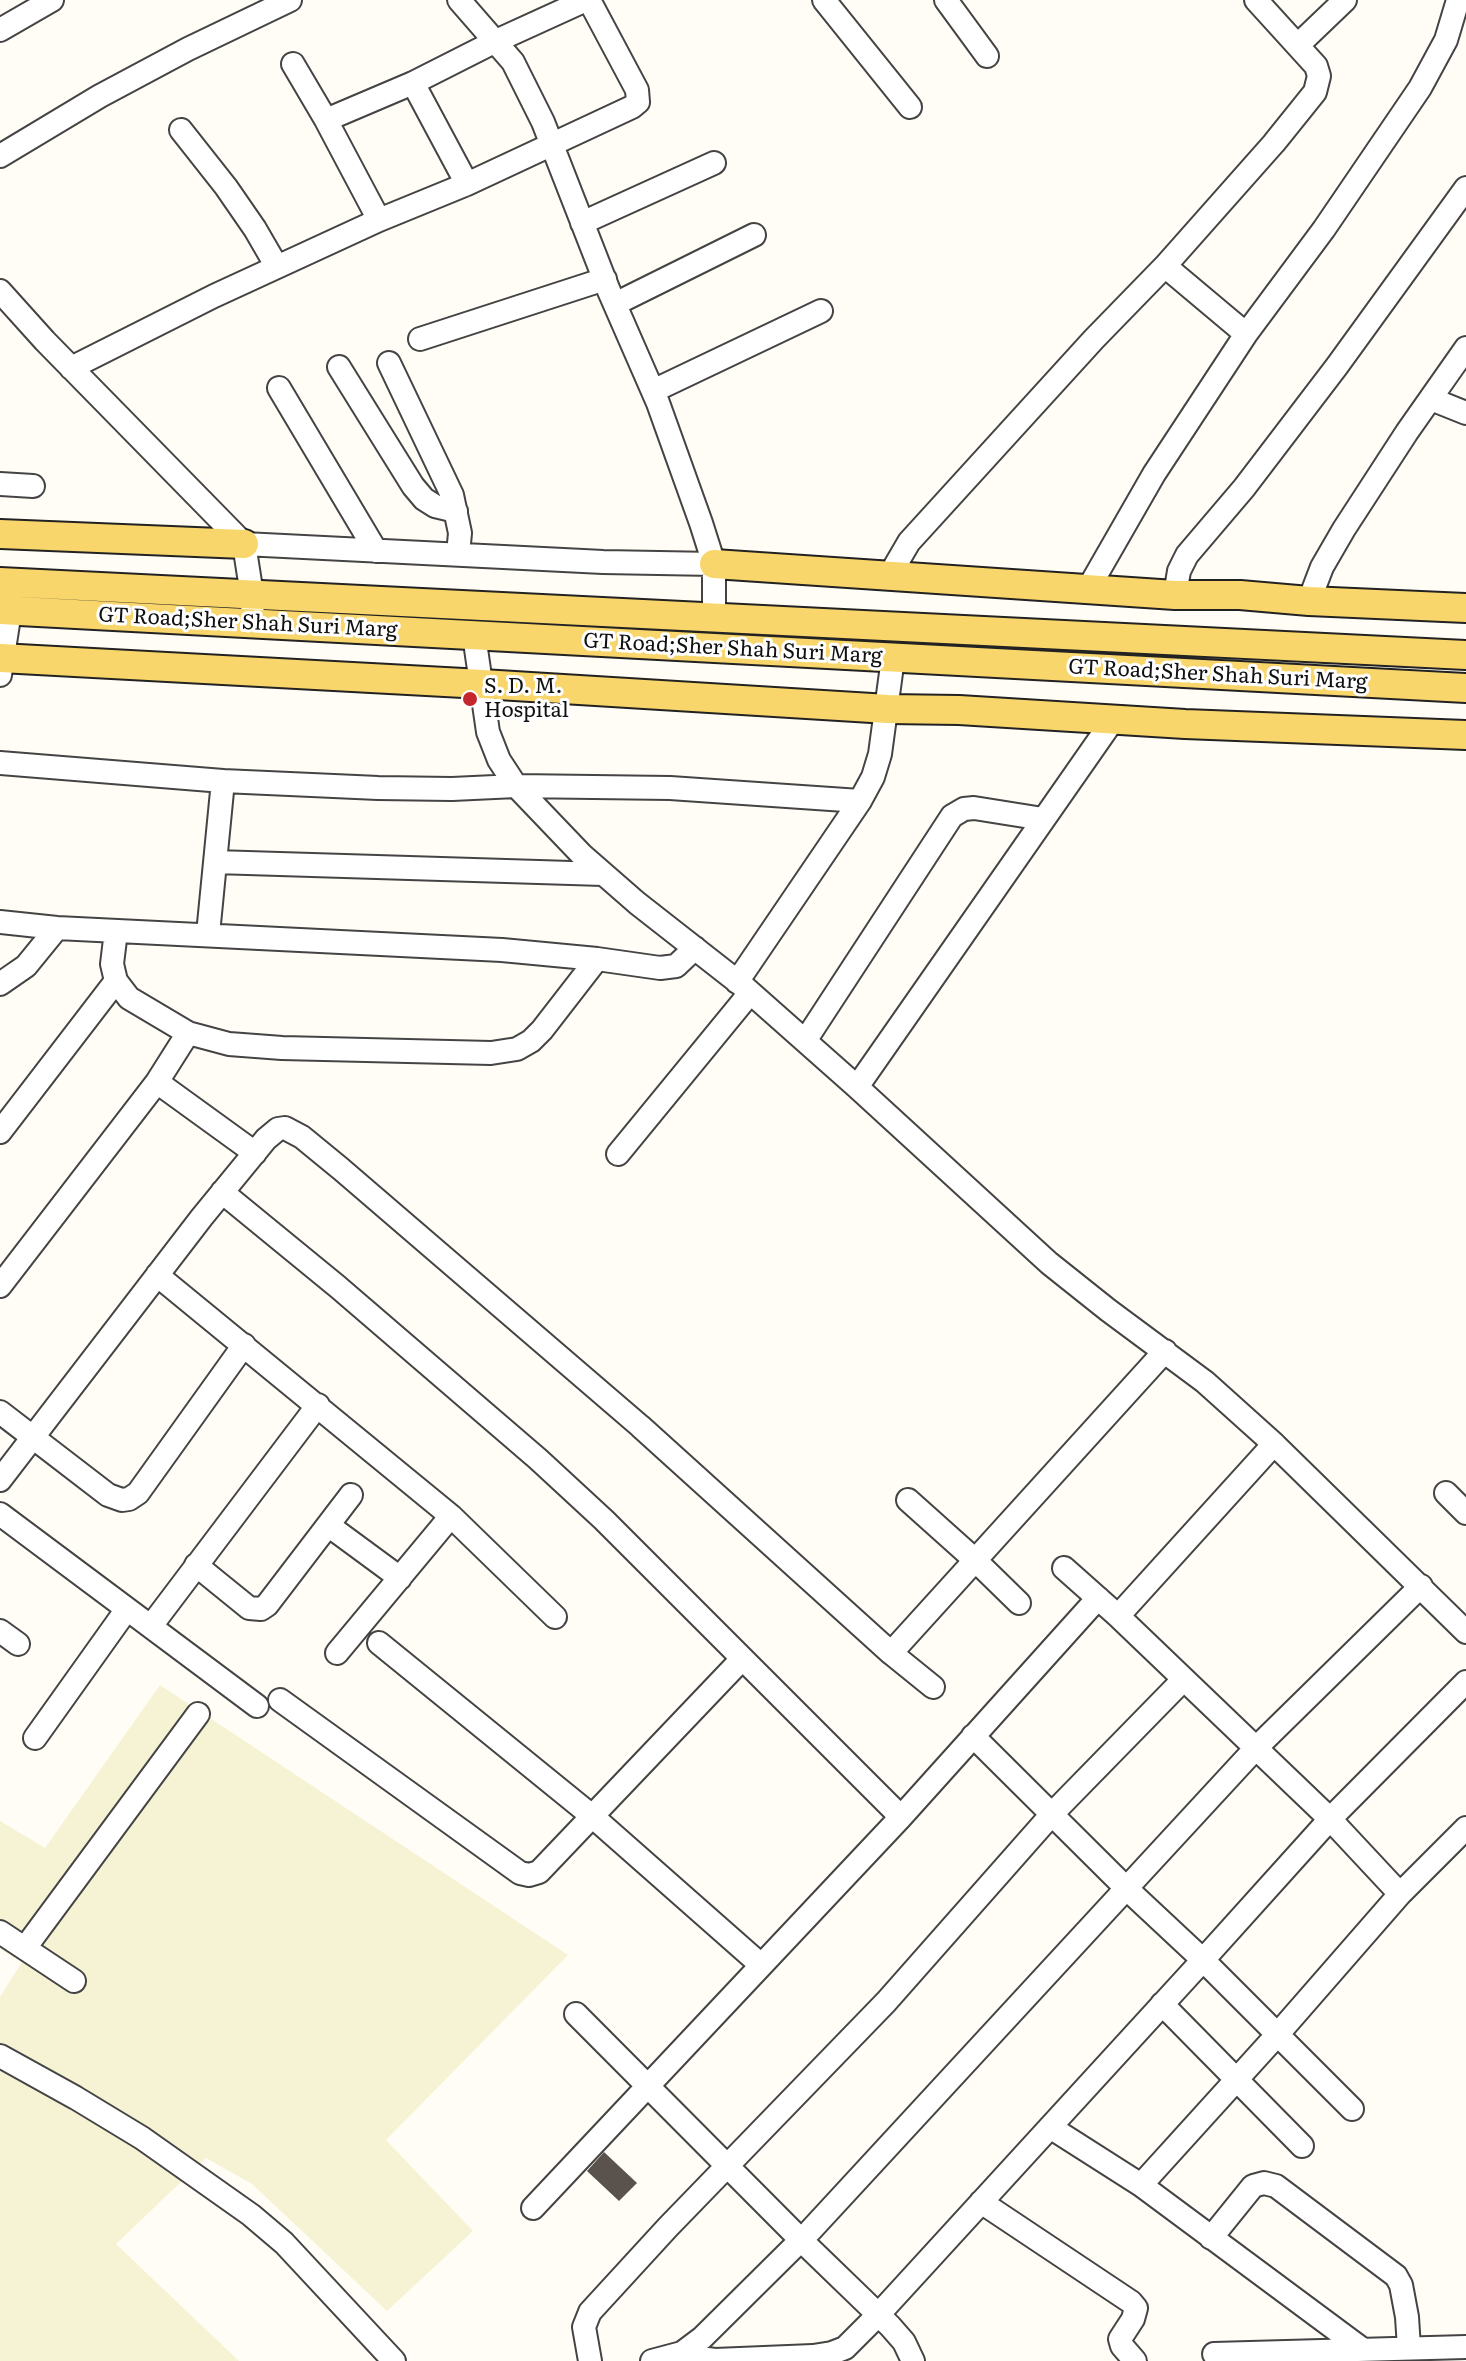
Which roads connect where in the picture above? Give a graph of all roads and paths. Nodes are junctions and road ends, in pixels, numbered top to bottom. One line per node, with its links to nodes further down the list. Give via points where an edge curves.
1 (52, 0): 10 (street)
2 (290, 0): 20 (street, via 100,96)
3 (459, 0): 11 (street)
4 (587, 0): 11 (street); 19 (street, via 633,81 638,102)
5 (824, 0): 16 (street)
6 (946, 0): 13 (street)
7 (1256, 0): 12 (street)
8 (1345, 0): 12 (street)
9 (1458, 0): 33 (street, via 1446,40 1420,88)
10 (0, 30)
11 (496, 41): 15 (street); 19 (street, via 523,78)
12 (1298, 45): 27 (street, via 1319,72 1315,92)
13 (987, 56)
14 (293, 63): 17 (street)
15 (413, 83): 17 (street); 22 (street)
16 (910, 107)
17 (326, 120): 24 (street)
18 (181, 130): 28 (street, via 255,229)
19 (551, 144): 22 (street); 25 (street)
20 (0, 156)
21 (714, 163): 25 (street)
22 (467, 184): 24 (street)
23 (1466, 188): 55 (street, via 1287,432 1187,555 1179,571)
24 (379, 220): 28 (street)
25 (582, 223): 29 (street)
26 (754, 235): 31 (street)
27 (1165, 266): 33 (street); 51 (street, via 909,542)
28 (277, 267): 38 (street)
29 (605, 279): 31 (street); 34 (street)
30 (0, 291): 38 (street)
31 (615, 304): 40 (street)
32 (821, 311): 40 (street)
33 (1246, 334): 53 (street, via 1154,474)
34 (420, 339)
35 (1466, 348): 41 (street)
36 (389, 363): 45 (street, via 445,478)
37 (339, 367): 45 (street, via 413,486 435,506)
38 (71, 368): 47 (street)
39 (279, 388): 48 (street)
40 (653, 391): 50 (street)
41 (1431, 399): 42 (street); 56 (street, via 1338,538)
42 (1466, 413)
43 (0, 483): 44 (street)
44 (33, 486)
45 (456, 511): 49 (street)
46 (0, 534): 47 (main road)
47 (244, 544): 48 (street); 54 (street)
48 (376, 551): 49 (street)
49 (458, 554): 50 (street)
50 (714, 564): 51 (main road); 59 (street)
51 (894, 575): 53 (main road)
52 (0, 582): 54 (main road, GT Road;Sher Shah Suri Marg)
53 (1088, 589): 55 (main road)
54 (252, 595): 59 (main road, GT Road;Sher Shah Suri Marg); 60 (street)
55 (1175, 595): 56 (main road)
56 (1309, 601): 57 (main road)
57 (1466, 608)
58 (5, 611): 60 (main road, GT Road;Sher Shah Suri Marg); 64 (street)
59 (714, 618): 62 (main road, GT Road;Sher Shah Suri Marg)
60 (253, 624): 61 (main road, GT Road;Sher Shah Suri Marg)
61 (474, 635): 63 (main road, GT Road;Sher Shah Suri Marg); 65 (street)
62 (1466, 656)
63 (893, 658): 66 (main road, GT Road;Sher Shah Suri Marg); 67 (street)
64 (1, 664): 65 (main road)
65 (482, 684): 67 (main road); 72 (street, via 489,732 499,760)
66 (1466, 688)
67 (888, 709): 68 (main road); 73 (street, via 880,754)
68 (1113, 720): 69 (main road); 74 (street)
69 (1466, 735)
70 (0, 763): 71 (street)
71 (223, 781): 72 (street, via 378,788); 75 (street)
72 (516, 786): 73 (street, via 670,788); 76 (street)
73 (861, 801): 85 (street)
74 (1043, 819): 87 (street, via 974,808 952,816); 89 (street)
75 (215, 862): 76 (street); 80 (street)
76 (603, 874): 81 (street)
77 (0, 922): 78 (street)
78 (57, 928): 79 (street); 84 (street, via 26,966)
79 (116, 931): 80 (street); 83 (street, via 112,964)
80 (207, 934): 82 (street)
81 (695, 948): 82 (street, via 673,968); 85 (street)
82 (597, 958): 86 (street, via 542,1030 517,1049 491,1053 282,1048 229,1044)
83 (116, 981): 86 (street, via 129,998); 90 (street)
84 (0, 984)
85 (743, 987): 87 (street); 92 (street)
86 (188, 1033): 88 (street)
87 (805, 1041): 89 (street)
88 (157, 1082): 91 (street); 95 (street)
89 (857, 1087): 97 (street, via 1049,1263)
90 (0, 1132)
91 (255, 1153): 93 (street); 124 (street, via 278,1129 289,1129 302,1137 640,1426)
92 (618, 1154)
93 (222, 1192): 94 (street); 125 (street, via 538,1459)
94 (157, 1275): 96 (street); 100 (street)
95 (0, 1286)
96 (244, 1344): 98 (street); 100 (street, via 138,1493 129,1499 108,1495)
97 (1166, 1351): 101 (street); 110 (street)
98 (318, 1405): 108 (street); 111 (street)
99 (0, 1412): 100 (street)
100 (31, 1438): 102 (street)
101 (1274, 1444): 114 (street); 118 (street)
102 (0, 1480)
103 (1446, 1493): 106 (street)
104 (351, 1494): 109 (street)
105 (908, 1500): 110 (street)
106 (1466, 1513)
107 (0, 1514): 117 (street)
108 (451, 1516): 113 (street); 119 (street)
109 (328, 1525): 111 (street, via 261,1609 249,1608); 113 (street)
110 (975, 1560): 116 (street); 124 (street)
111 (196, 1566): 120 (street)
112 (1064, 1568): 115 (street)
113 (400, 1578): 123 (street)
114 (1421, 1586): 121 (street); 134 (street)
115 (1098, 1598): 118 (street); 132 (street)
116 (1018, 1604)
117 (127, 1609): 120 (street); 133 (street)
118 (1118, 1616): 126 (street)
119 (555, 1617)
120 (151, 1626): 130 (street)
121 (1466, 1632)
122 (379, 1643): 136 (street)
123 (337, 1653)
124 (891, 1653): 128 (street)
125 (742, 1659): 136 (street); 137 (street)
126 (1183, 1680): 134 (street); 135 (street)
127 (1466, 1682): 138 (street)
128 (933, 1687)
129 (280, 1700): 136 (street, via 520,1873 539,1872)
130 (256, 1706)
131 (198, 1714): 143 (street)
132 (973, 1736): 135 (street); 137 (street)
133 (35, 1738)
134 (1255, 1749): 138 (street); 140 (street)
135 (1052, 1814): 140 (street); 156 (street, via 885,2002)
136 (591, 1816): 145 (street)
137 (901, 1817): 145 (street)
138 (1330, 1819): 141 (street); 144 (street)
139 (1466, 1827): 141 (street)
140 (1127, 1889): 144 (street); 161 (street)
141 (1400, 1894): 149 (street)
142 (0, 1932): 143 (street)
143 (25, 1948): 146 (street)
144 (1203, 1960): 147 (street); 149 (street)
145 (761, 1965): 152 (street)
146 (74, 1981)
147 (1162, 2004): 151 (street); 154 (street)
148 (576, 2014): 152 (street)
149 (1277, 2035): 151 (street); 153 (street)
150 (0, 2056): 168 (street, via 142,2138 251,2214 284,2243)
151 (1237, 2079): 155 (street); 157 (street)
152 (648, 2086): 156 (street); 159 (street)
153 (1352, 2109)
154 (1050, 2127): 157 (street); 158 (street)
155 (1302, 2146)
156 (728, 2166): 161 (street); 169 (street, via 590,2312 584,2327)
157 (1141, 2185): 160 (street)
158 (981, 2202): 162 (street); 172 (street, via 1131,2302 1136,2308 1133,2319 1120,2339)
159 (533, 2208)
160 (1211, 2238): 164 (street, via 1253,2186 1276,2186 1396,2276 1407,2318); 165 (street)
161 (801, 2240): 162 (street); 167 (street, via 702,2338)
162 (878, 2315): 167 (street, via 845,2348 832,2353 715,2360); 171 (street, via 904,2342)
163 (1466, 2347): 164 (street)
164 (1409, 2348): 165 (street)
165 (1362, 2349): 166 (street)
166 (1214, 2354)
167 (676, 2355): 170 (street)
168 (394, 2361)
169 (590, 2361)
170 (652, 2361)
171 (913, 2361)
172 (1135, 2361)

